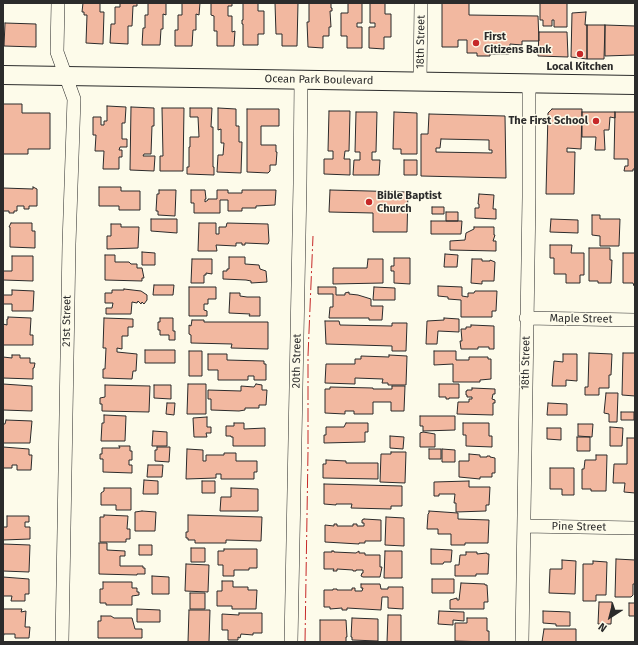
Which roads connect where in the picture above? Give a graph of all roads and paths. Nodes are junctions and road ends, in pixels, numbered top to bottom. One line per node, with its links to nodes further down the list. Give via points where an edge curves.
1 (58, 3): 4 (street, 21st Street, via 57,52)
2 (421, 3): 6 (street, 18th Street)
3 (3, 75): 4 (street, Ocean Park Boulevard)
4 (67, 77): 5 (street, Ocean Park Boulevard); 13 (street, 21st Street, via 74,99)
5 (301, 79): 6 (street, Ocean Park Boulevard); 14 (street, 20th Street)
6 (420, 81): 7 (street, Ocean Park Boulevard)
7 (529, 83): 8 (street, Ocean Park Boulevard); 9 (street, 18th Street)
8 (635, 85)
9 (526, 318): 10 (street, Maple Street); 11 (street, 18th Street)
10 (635, 320)
11 (524, 526): 12 (street, Pine Street); 15 (street, 18th Street)
12 (635, 528)
13 (62, 642)
14 (291, 642)
15 (522, 642)

